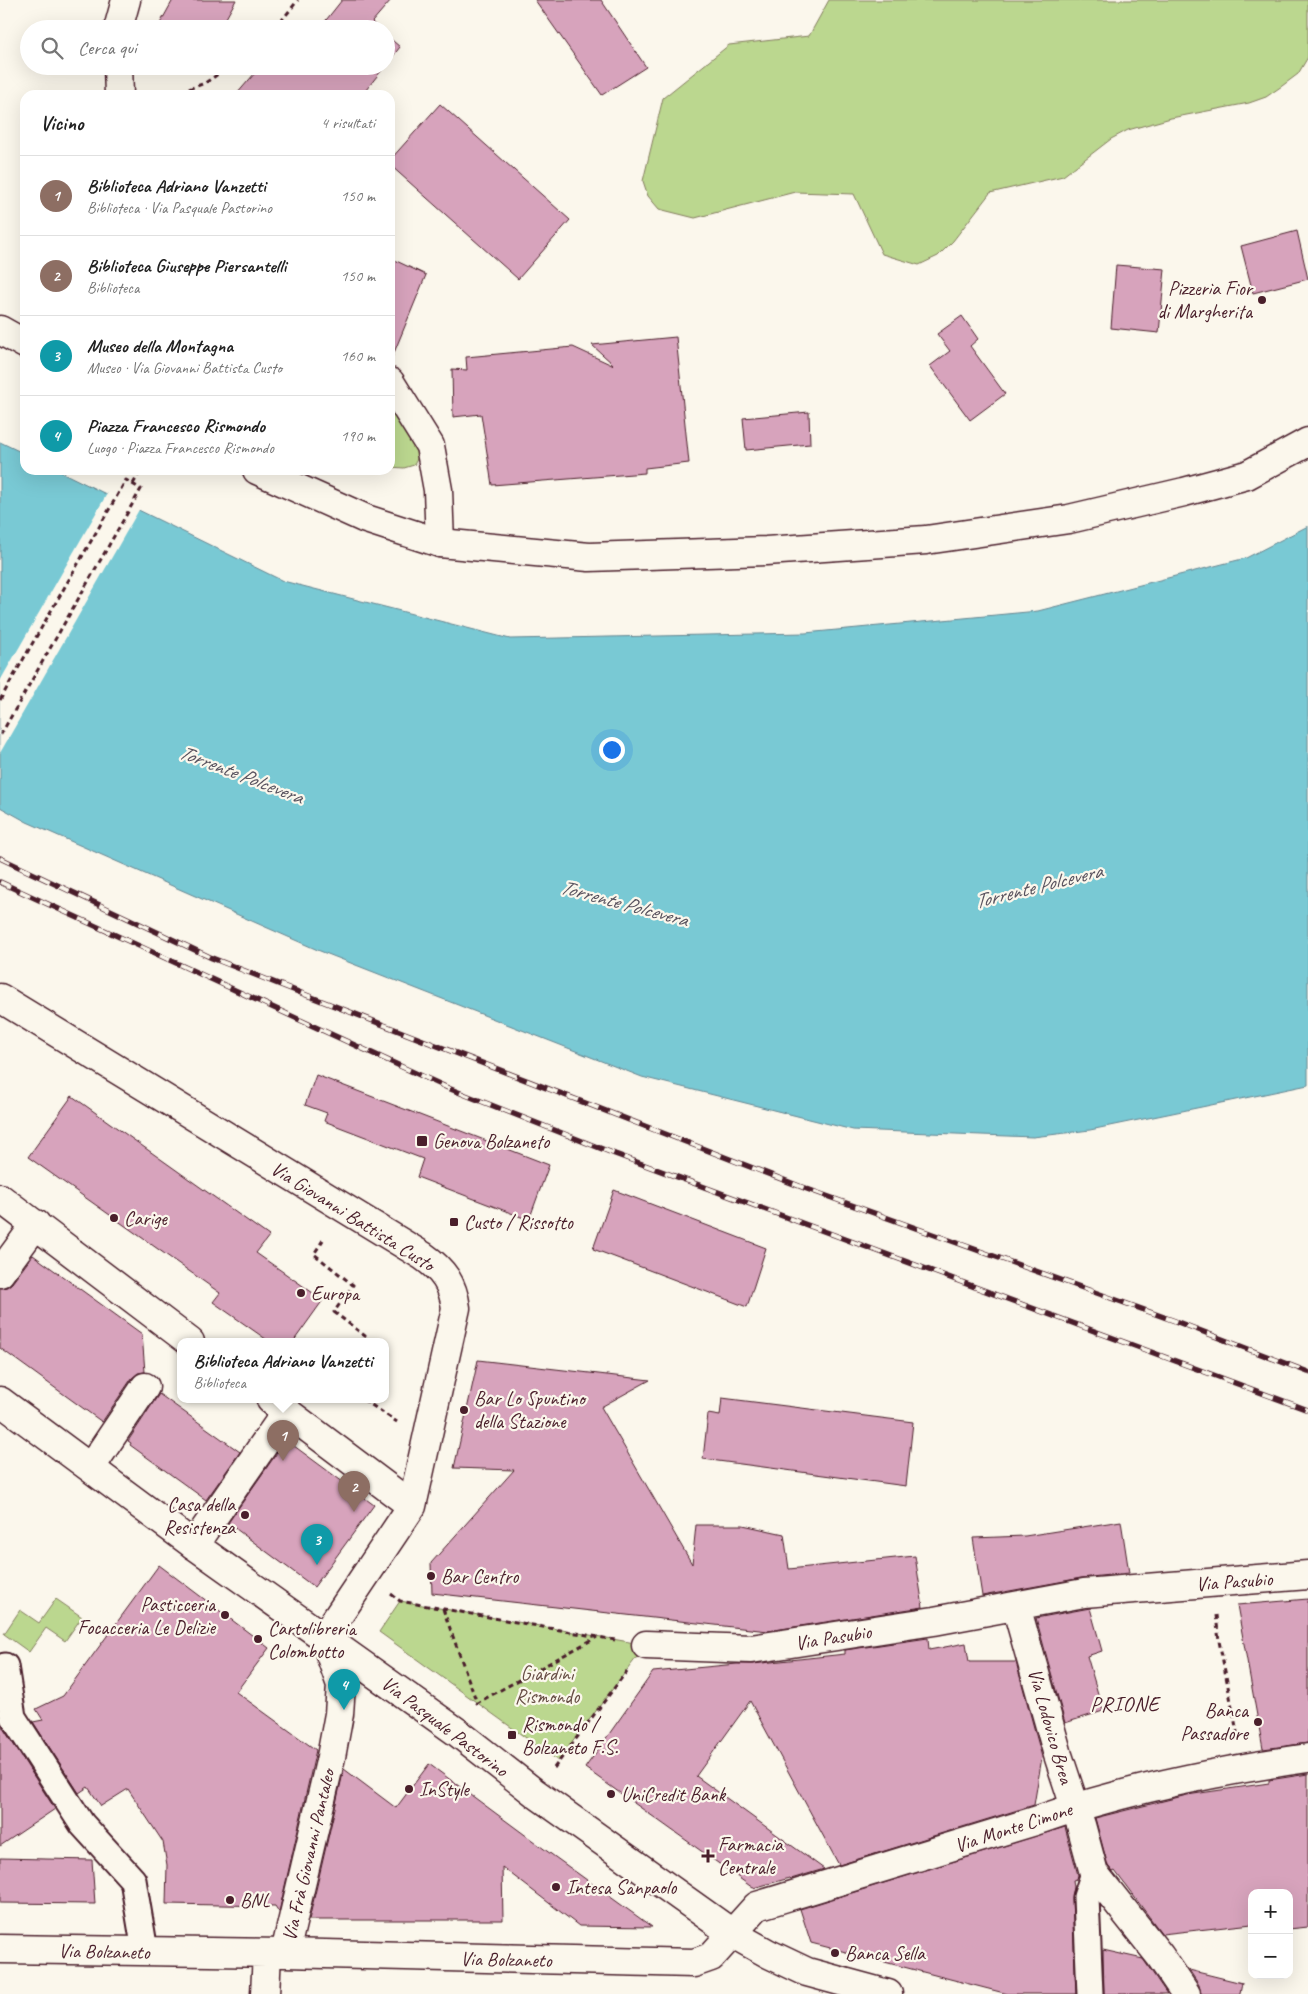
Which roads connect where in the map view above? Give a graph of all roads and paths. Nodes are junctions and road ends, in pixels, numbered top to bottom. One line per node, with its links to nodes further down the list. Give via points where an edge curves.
1 (126, 0): 3 (street)
2 (298, 0): 4 (path)
3 (120, 20)
4 (282, 20)
5 (118, 75): 7 (street)
6 (217, 75): 8 (path)
7 (119, 90)
8 (186, 90)
9 (0, 330): 10 (street)
10 (20, 341)
11 (395, 390): 16 (street, via 430,446 438,490)
12 (1308, 442): 16 (street, via 1247,475 1184,492 1069,519 926,540 766,551 589,557)
13 (139, 475): 15 (path)
14 (268, 475): 16 (street, via 366,519)
15 (133, 484): 17 (path, via 126,480); 18 (path, via 141,489)
16 (440, 542)
17 (0, 700)
18 (0, 736)
19 (0, 998): 32 (street, Via Giovanni Battista Custo, via 423,1256 443,1272 454,1294 456,1308)
20 (0, 1198): 21 (street)
21 (36, 1224): 23 (street); 24 (street)
22 (323, 1240): 25 (path, via 314,1254 353,1285 334,1312)
23 (0, 1273)
24 (185, 1338)
25 (363, 1338)
26 (145, 1387): 31 (street)
27 (0, 1400): 31 (street, Via Pasquale Pastorino)
28 (368, 1403): 30 (path)
29 (279, 1405): 32 (street); 33 (street)
30 (389, 1417)
31 (90, 1467): 33 (street, Via Pasquale Pastorino)
32 (412, 1506): 35 (street, Via Giovanni Battista Custo)
33 (194, 1545): 39 (street, Via Pasquale Pastorino)
34 (1308, 1575): 36 (street, Via Pasubio)
35 (366, 1577): 38 (path, via 400,1601); 39 (street, Via Giovanni Battista Custo)
36 (1212, 1583): 37 (street, Via Pasubio, via 1084,1593); 44 (path, via 1219,1641)
37 (1016, 1606): 41 (street, Via Pasubio, via 934,1622 752,1649); 46 (street, Via Lodovico Brea)
38 (443, 1608): 40 (path); 40 (path, via 477,1703)
39 (324, 1637): 45 (street, Via Pasquale Pastorino, via 457,1732); 51 (street, Via Frà Giovanni Pantaleo, via 340,1685 339,1714 331,1757)
40 (598, 1637): 41 (path)
41 (646, 1645): 45 (path)
42 (5, 1666): 50 (street, via 13,1716 82,1824 133,1880)
43 (1308, 1758): 44 (street, Via Monte Cimone)
44 (1243, 1767): 46 (street, Via Monte Cimone)
45 (534, 1793): 48 (street, Via Pasquale Pastorino)
46 (1075, 1807): 47 (street, Via Lodovico Brea); 48 (street, Via Monte Cimone, via 757,1906)
47 (1094, 1873): 54 (street, via 1086,1897); 55 (street, Via Lodovico Brea)
48 (733, 1934): 51 (street, Via Bolzaneto, via 711,1957 694,1963); 53 (street, Via Pasquale Pastorino, via 807,1972)
49 (0, 1949): 50 (street, Via Bolzaneto)
50 (145, 1951): 51 (street, Via Bolzaneto)
51 (276, 1953): 52 (street)
52 (265, 1994)
53 (888, 1994)
54 (1090, 1994)
55 (1186, 1994)

